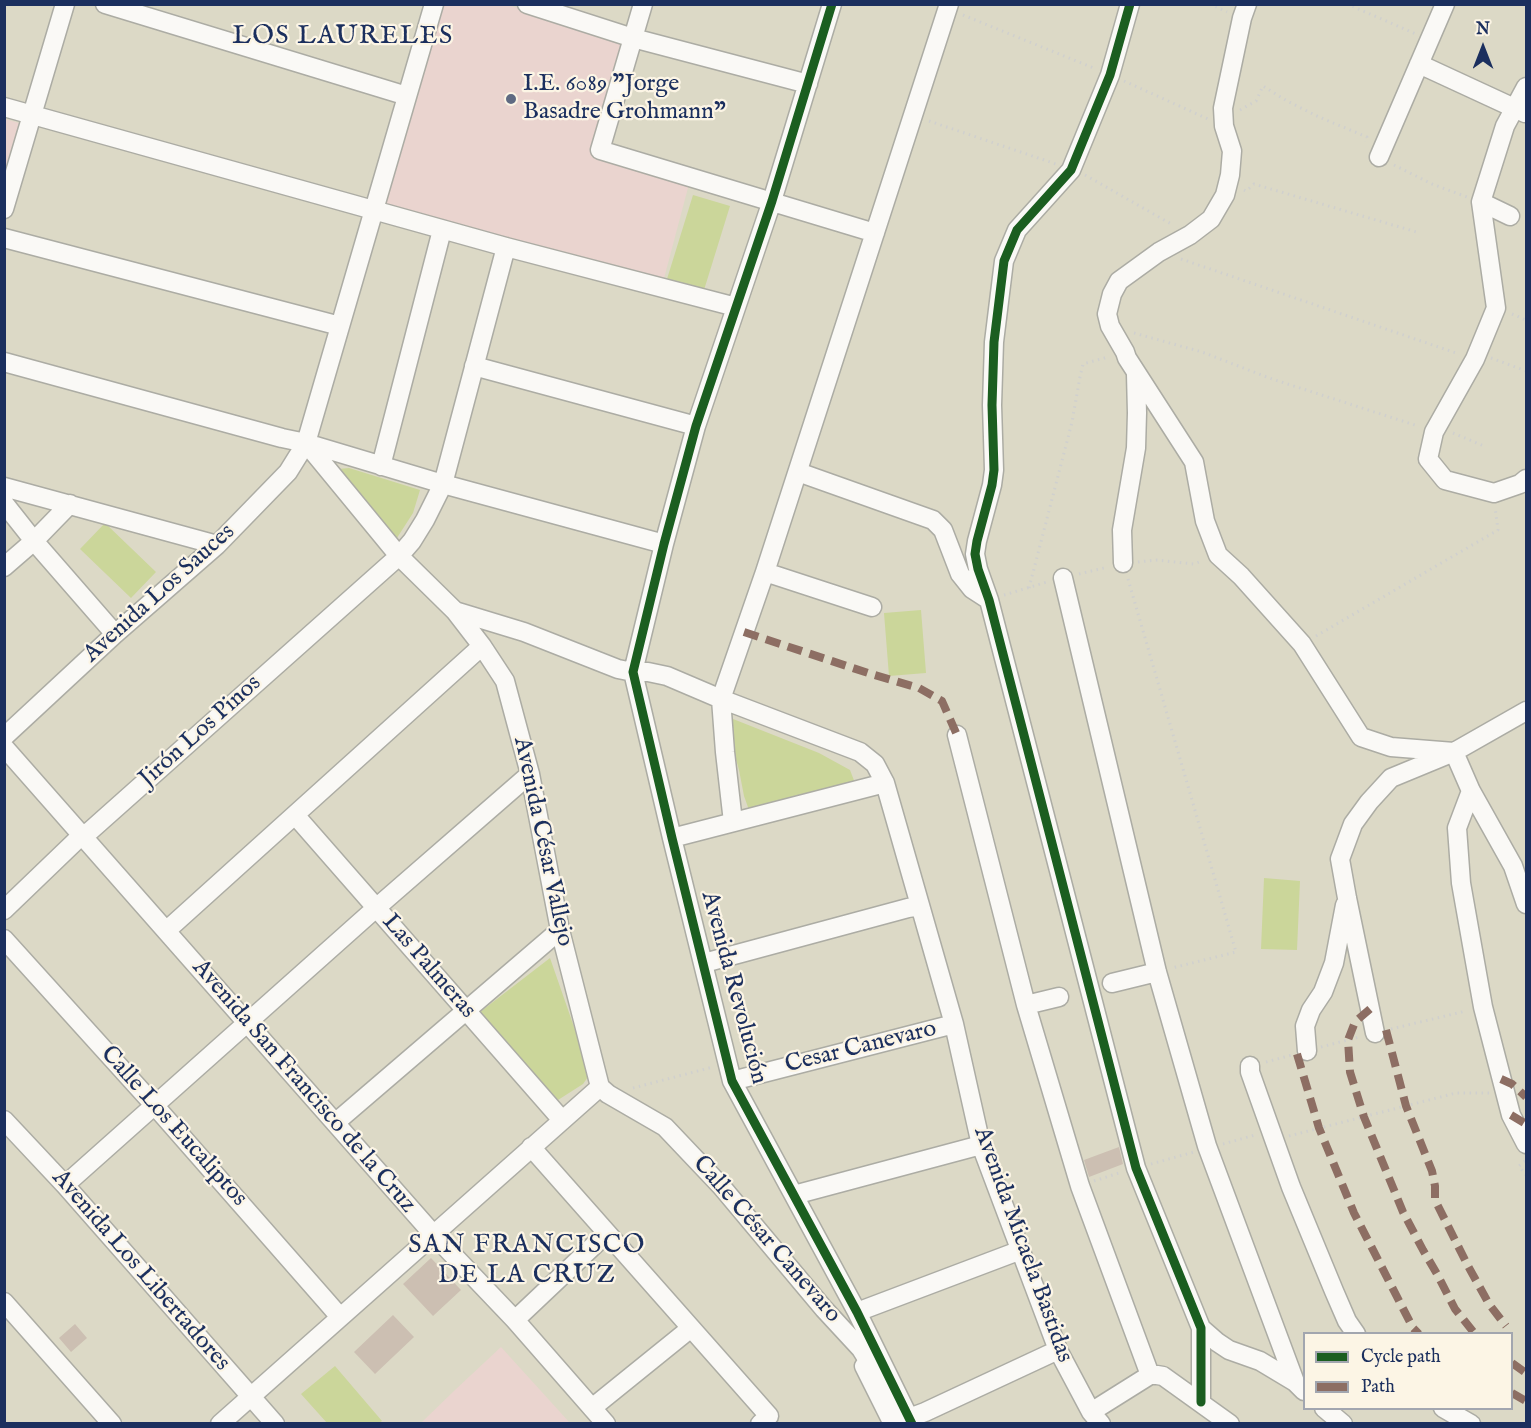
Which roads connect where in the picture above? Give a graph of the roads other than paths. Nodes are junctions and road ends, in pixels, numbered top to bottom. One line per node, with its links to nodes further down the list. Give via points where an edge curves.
1 (65, 4): 18 (street)
2 (105, 4): 15 (street)
3 (434, 4): 15 (street, Avenida Los Sauces)
4 (527, 4): 11 (street)
5 (643, 4): 11 (street)
6 (832, 4): 13 (street)
7 (1130, 4): 51 (street, via 1110,75 1071,170 1017,230 1004,261 994,342 994,470 975,554)
8 (1247, 4): 31 (street, via 1223,108 1232,152 1225,195 1211,219 1119,281 1107,314)
9 (1445, 4): 12 (street)
10 (948, 6): 26 (street)
11 (633, 38): 13 (street); 20 (street, via 600,150)
12 (1419, 64): 17 (street); 19 (street)
13 (808, 84): 20 (street)
14 (1527, 87): 17 (street)
15 (407, 96): 23 (street, Avenida Los Sauces)
16 (4, 107): 18 (street)
17 (1521, 111): 21 (street, via 1506,126)
18 (33, 116): 22 (street); 23 (street)
19 (1379, 157)
20 (772, 201): 26 (street); 29 (street)
21 (1481, 202): 24 (street); 38 (street, via 1496,308 1476,356 1435,429 1428,459 1445,480 1494,493)
22 (4, 209)
23 (374, 210): 25 (street); 30 (street, Avenida Los Sauces)
24 (1510, 216)
25 (442, 230): 28 (street); 36 (street)
26 (875, 233): 37 (street)
27 (4, 238): 30 (street)
28 (506, 247): 29 (street); 33 (street, Jirón Los Pinos)
29 (736, 307): 34 (street)
30 (340, 326): 35 (street, Avenida Los Sauces)
31 (1129, 361): 47 (street, via 1137,413 1136,448 1122,530); 62 (street, via 1194,462 1205,521 1218,555 1302,644 1361,737 1391,747)
32 (4, 362): 35 (street)
33 (474, 366): 34 (street); 39 (street, Jirón Los Pinos)
34 (696, 426): 44 (street)
35 (306, 443): 36 (street); 45 (street, Avenida Los Sauces, via 288,472); 46 (street, Avenida César Vallejo)
36 (381, 466): 39 (street)
37 (798, 472): 49 (street); 51 (street, via 933,520 943,530 960,574 972,590)
38 (1527, 479)
39 (443, 484): 44 (street); 46 (street, Jirón Los Pinos, via 425,520)
40 (4, 487): 42 (street)
41 (4, 503): 43 (street)
42 (70, 504): 43 (street); 45 (street)
43 (34, 541): 48 (street); 54 (street)
44 (664, 544): 56 (street)
45 (217, 545): 54 (street, Avenida Los Sauces)
46 (399, 556): 53 (street, Avenida César Vallejo); 68 (street, Jirón Los Pinos)
47 (1123, 563)
48 (4, 567)
49 (765, 572): 52 (street); 57 (street)
50 (1063, 578): 79 (street)
51 (989, 600): 108 (street, via 1136,1168)
52 (872, 607)
53 (454, 611): 55 (street, Avenida César Vallejo); 56 (street, Avenida Micaela Bastidas, via 525,632)
54 (115, 634): 60 (street, Avenida Los Sauces)
55 (482, 645): 63 (street, Avenida César Vallejo, via 505,681); 66 (street)
56 (633, 672): 57 (street, Avenida Micaela Bastidas, via 668,676); 69 (street, Avenida Revolución)
57 (721, 699): 64 (street, Avenida Micaela Bastidas, via 860,752 875,764); 67 (street)
58 (1527, 711): 62 (street)
59 (957, 735): 82 (street)
60 (4, 737)
61 (4, 747): 68 (street, Avenida San Francisco de la Cruz)
62 (1454, 752): 65 (street); 70 (street, via 1391,778 1369,802 1353,824 1340,859)
63 (530, 774): 73 (street); 75 (street, Avenida César Vallejo)
64 (885, 783): 67 (street); 72 (street, Avenida Micaela Bastidas)
65 (1471, 791): 71 (street, via 1513,866); 96 (street, via 1457,828 1461,883 1483,1007 1511,1115)
66 (295, 815): 73 (street, Las Palmeras); 76 (street)
67 (733, 822): 69 (street)
68 (82, 836): 74 (street, Jirón Los Pinos); 76 (street, Avenida San Francisco de la Cruz)
69 (672, 838): 78 (street, Avenida Revolución)
70 (1347, 898): 86 (street); 87 (street, via 1334,963 1305,1026)
71 (1527, 904)
72 (920, 906): 78 (street); 85 (street, Avenida Micaela Bastidas)
73 (376, 908): 83 (street, Las Palmeras); 84 (street)
74 (4, 910)
75 (560, 930): 83 (street); 90 (street, Avenida César Vallejo)
76 (166, 931): 84 (street, Avenida San Francisco de la Cruz)
77 (4, 939): 91 (street, Calle Los Eucaliptos)
78 (704, 963): 89 (street, Avenida Revolución)
79 (1157, 972): 80 (street); 112 (street, via 1207,1148)
80 (1112, 983)
81 (1059, 997): 82 (street)
82 (1026, 1005): 111 (street, via 1080,1185)
83 (466, 1011): 93 (street, Las Palmeras); 94 (street)
84 (247, 1023): 91 (street); 94 (street, Avenida San Francisco de la Cruz)
85 (954, 1024): 89 (street, Cesar Canevaro); 95 (street, Avenida Micaela Bastidas)
86 (1375, 1033)
87 (1307, 1051)
88 (1250, 1066): 109 (street, via 1291,1186)
89 (730, 1072): 99 (street, Avenida Revolución)
90 (604, 1091): 93 (street); 120 (street, Calle César Canevaro, via 665,1127 721,1186 861,1349)
91 (155, 1106): 98 (street); 105 (street, Calle Los Eucaliptos)
92 (4, 1120): 98 (street, Avenida Los Libertadores)
93 (562, 1120): 97 (street)
94 (335, 1123): 101 (street, Avenida San Francisco de la Cruz)
95 (981, 1144): 99 (street); 102 (street, Avenida Micaela Bastidas)
96 (1527, 1144)
97 (531, 1147): 100 (street); 101 (street)
98 (65, 1185): 113 (street, Avenida Los Libertadores)
99 (794, 1195): 104 (street, Avenida Revolución)
100 (607, 1233): 106 (street); 107 (street)
101 (433, 1234): 105 (street); 106 (street, Avenida San Francisco de la Cruz)
102 (1021, 1250): 104 (street); 110 (street, Avenida Micaela Bastidas)
103 (4, 1302): 121 (street)
104 (857, 1312): 120 (street, Avenida Revolución)
105 (340, 1317): 113 (street)
106 (515, 1320): 115 (street, Avenida San Francisco de la Cruz)
107 (691, 1328): 115 (street); 119 (street)
108 (1201, 1328): 112 (street, via 1229,1350 1260,1361); 114 (street)
109 (1355, 1332)
110 (1058, 1350): 118 (street, Avenida Micaela Bastidas); 120 (street)
111 (1150, 1375): 114 (street, via 1163,1376); 118 (street)
112 (1300, 1386)
113 (250, 1397): 122 (street); 123 (street, Avenida Los Libertadores)
114 (1201, 1402): 125 (street)
115 (592, 1408): 124 (street, Avenida San Francisco de la Cruz)
116 (1326, 1410): 126 (street)
117 (1446, 1410): 127 (street)
118 (1096, 1418)
119 (765, 1420)
120 (905, 1422)
121 (112, 1424)
122 (220, 1424)
123 (275, 1424)
124 (606, 1424)
125 (1230, 1424)
126 (1343, 1424)
127 (1471, 1424)

